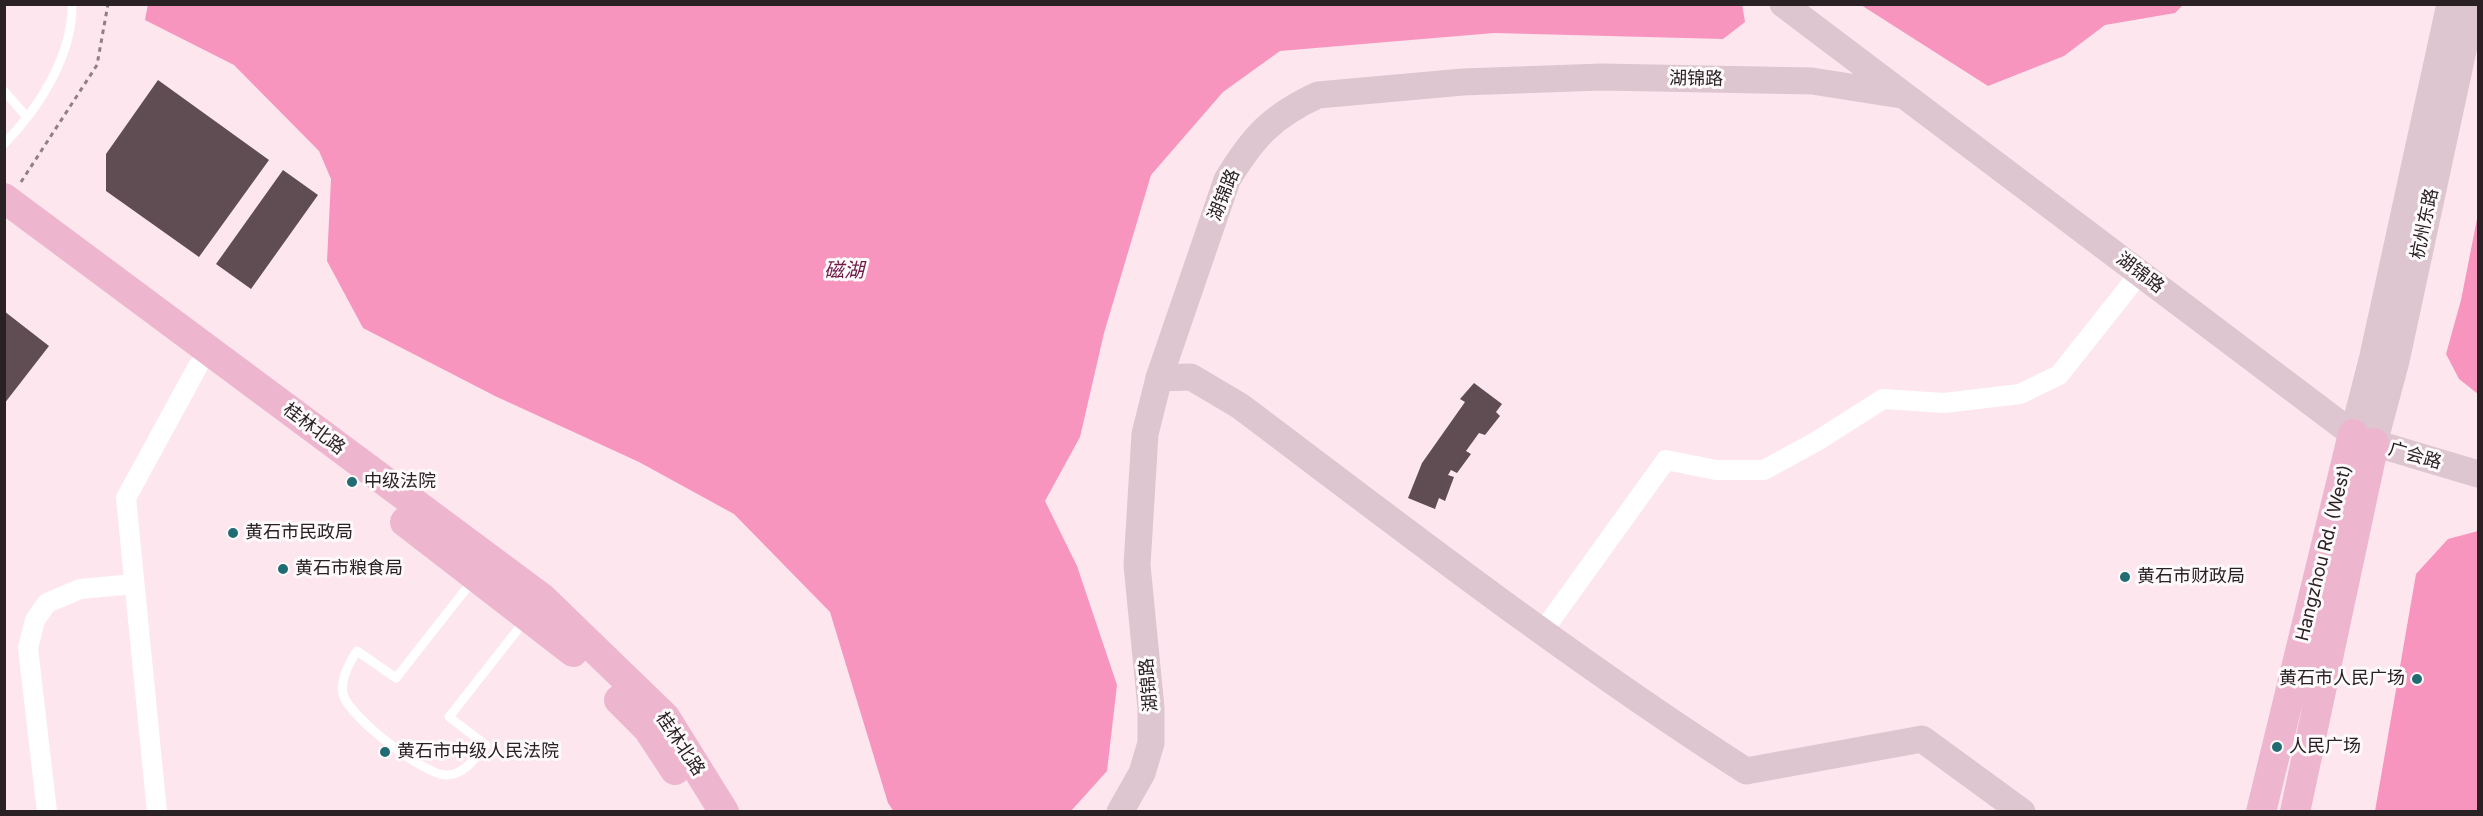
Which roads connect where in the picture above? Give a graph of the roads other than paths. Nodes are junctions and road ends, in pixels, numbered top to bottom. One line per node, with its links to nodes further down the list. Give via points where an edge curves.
1 (72, 4): 7 (lane, via 72,27 46,91)
2 (2450, 4): 13 (street, 杭州东路, via 2373,356)
3 (2473, 4): 13 (street, 杭州东路, via 2396,361)
4 (1789, 9): 6 (street, 湖锦路)
5 (4, 91): 7 (lane)
6 (1901, 95): 10 (street, 湖锦路); 12 (street, 湖锦路, via 1812,81 1602,77 1318,95 1290,108 1266,126 1227,180)
7 (27, 117): 8 (lane)
8 (4, 144)
9 (6, 207): 11 (main road, 桂林北路); 15 (main road, 桂林北路)
10 (2140, 273): 13 (street, 湖锦路); 18 (street, via 2060,375 2020,394 1944,404 1883,399 1764,470 1716,470 1666,460)
11 (198, 366): 15 (main road, 桂林北路); 16 (street, via 126,498)
12 (1159, 378): 18 (street, via 1191,377 1240,406); 23 (street, 湖锦路, via 1145,434 1137,554 1152,708 1151,743 1142,773)
13 (2364, 439): 14 (street, 广会路); 25 (main road, Hangzhou Rd. (West)); 26 (main road, Hangzhou Rd. (West))
14 (2478, 474)
15 (483, 567): 17 (main road, 桂林北路); 17 (lane, via 396,678 357,651 344,677 343,695 357,716 418,764 444,776 460,772 486,745 449,717)
16 (134, 584): 19 (street, via 80,589 47,603 34,620 28,648); 20 (street)
17 (535, 607): 21 (main road, 桂林北路, via 648,729); 22 (main road, 桂林北路, via 665,717)
18 (1543, 631): 24 (street, via 1746,771 1922,739)
19 (47, 812)
20 (157, 812)
21 (702, 812)
22 (723, 812)
23 (1120, 812)
24 (2022, 812)
25 (2261, 812)
26 (2295, 812)

